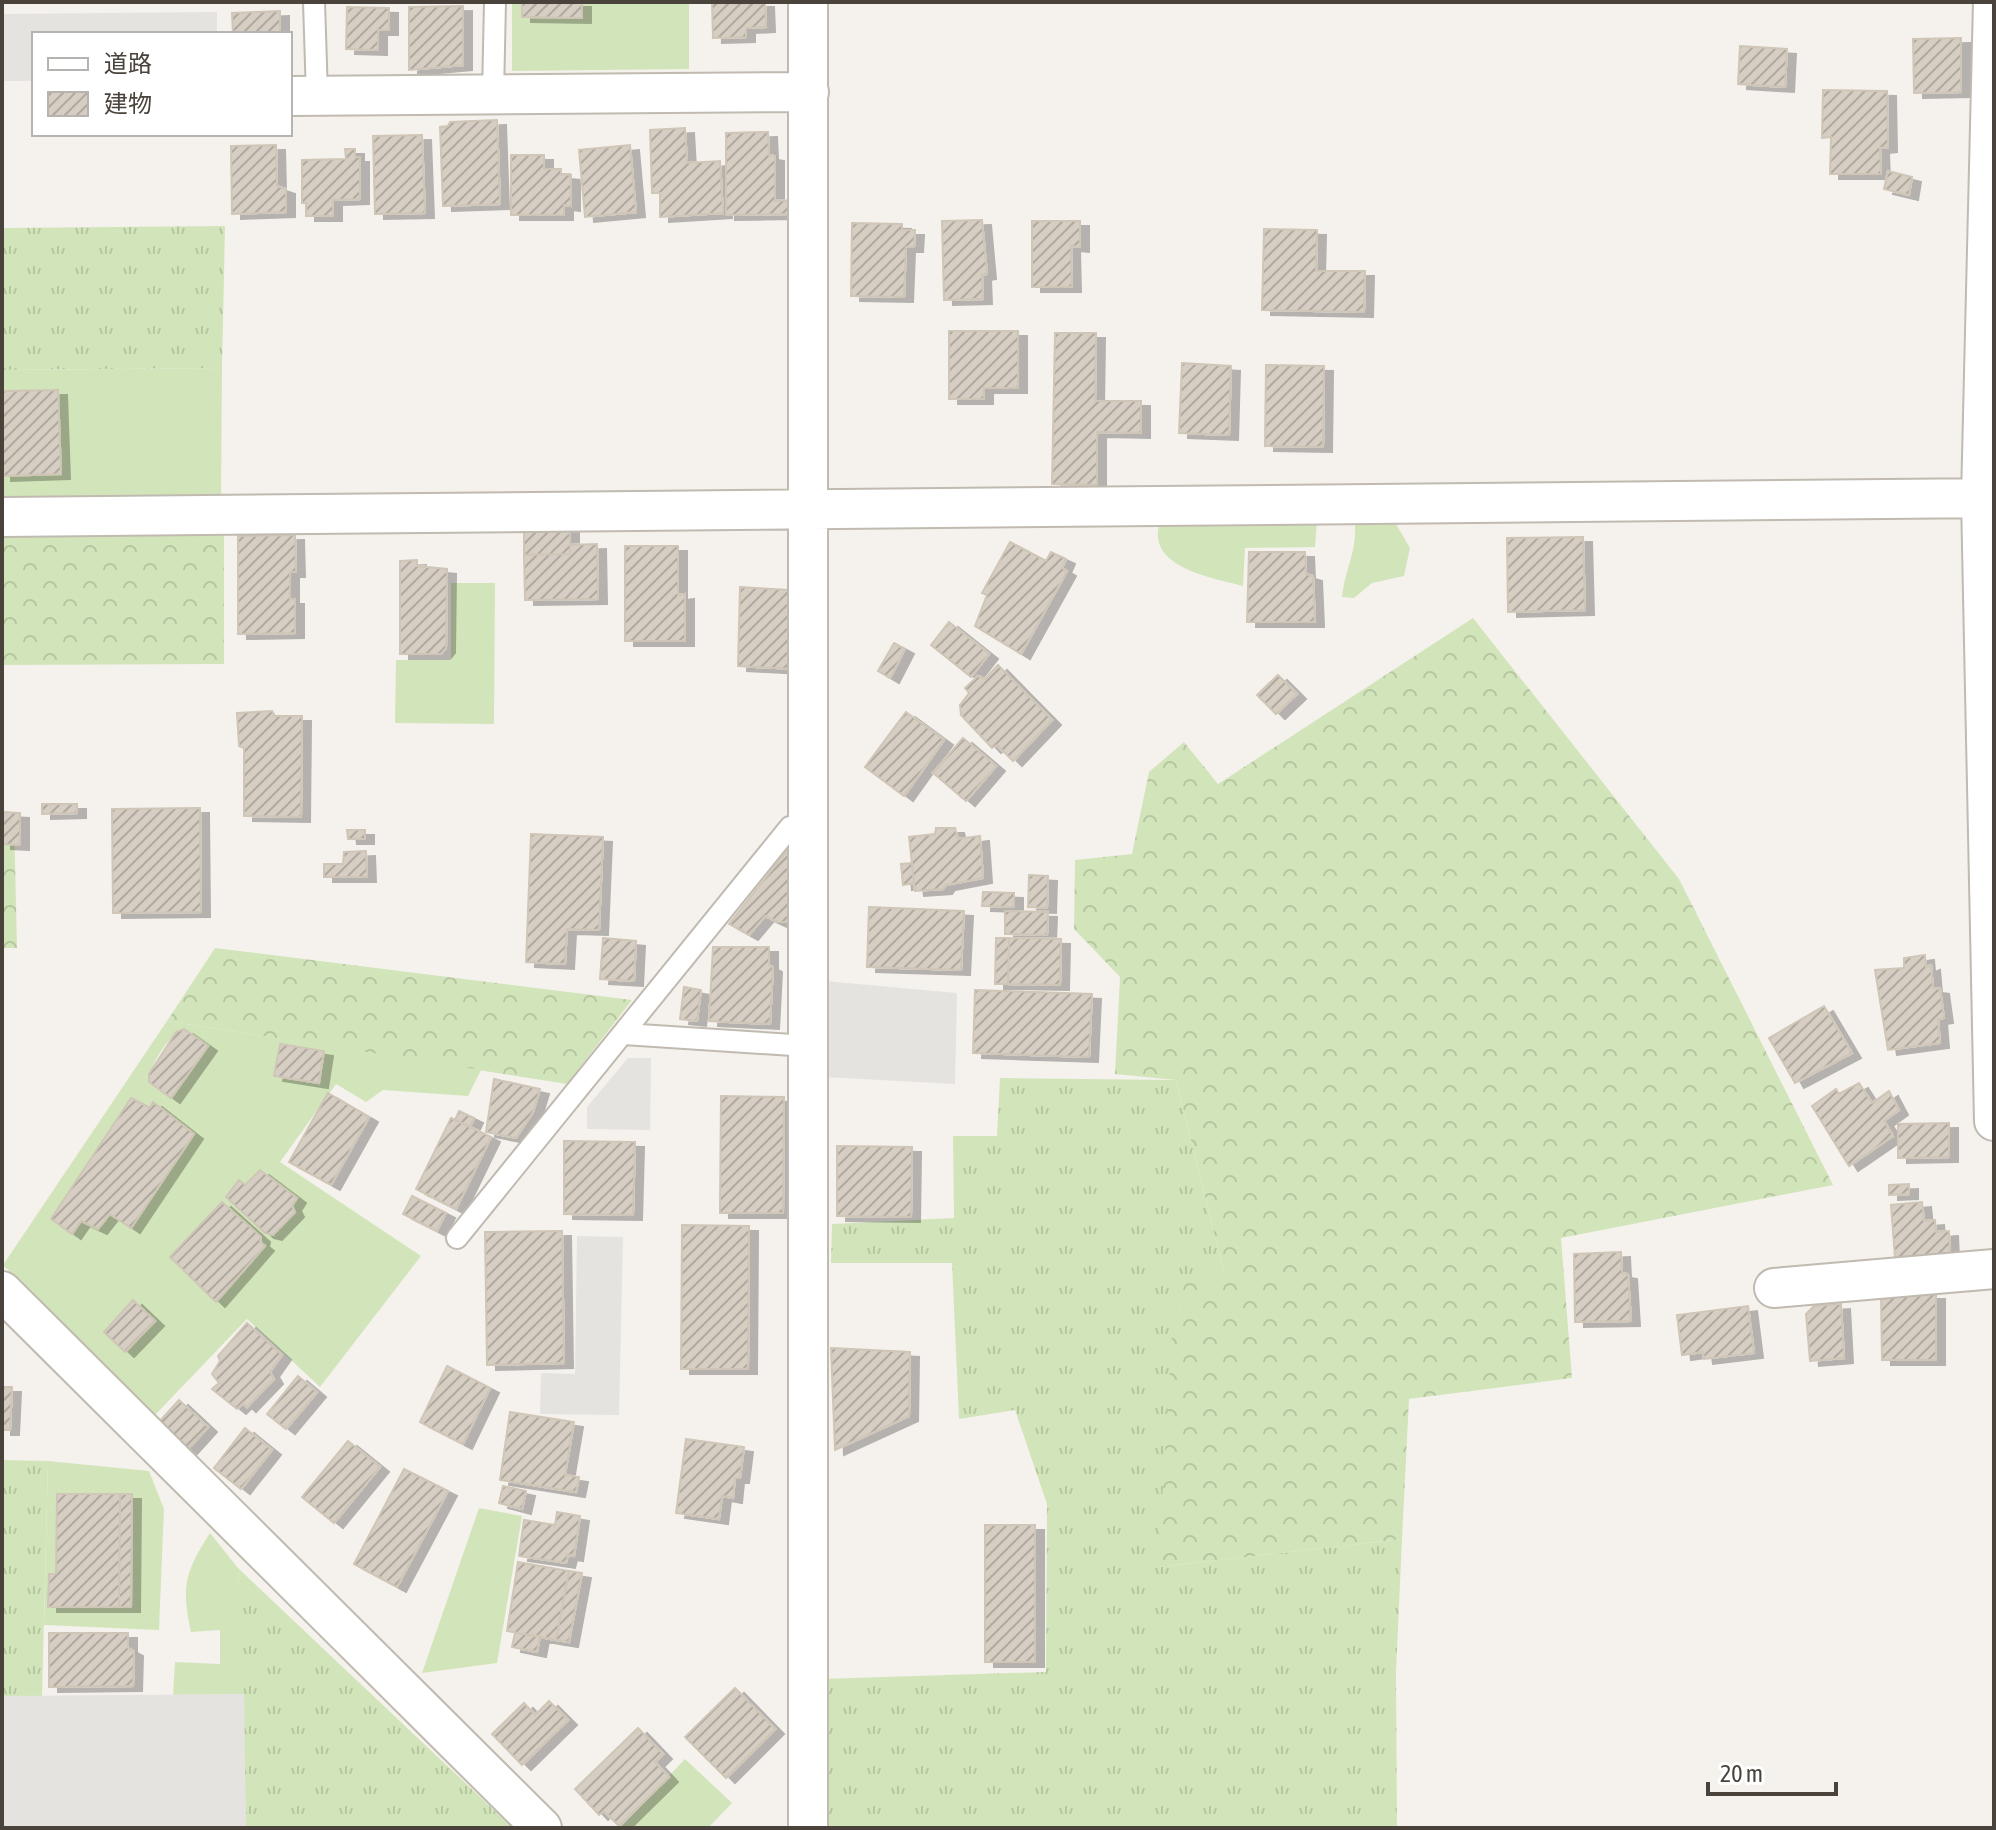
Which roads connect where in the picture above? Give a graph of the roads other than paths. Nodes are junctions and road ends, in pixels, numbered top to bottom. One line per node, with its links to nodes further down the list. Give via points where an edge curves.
1 (314, 2): 7 (lane)
2 (495, 2): 6 (lane)
3 (808, 2): 5 (street)
4 (1993, 2): 8 (street)
5 (809, 92): 6 (street); 9 (street)
6 (493, 94): 7 (street)
7 (304, 96)
8 (1987, 498): 9 (street); 12 (street)
9 (808, 509): 10 (street); 11 (street)
10 (2, 517)
11 (808, 827): 13 (lane, via 790,827); 14 (street)
12 (1992, 945): 15 (street)
13 (624, 1034): 14 (lane); 16 (lane)
14 (808, 1046): 21 (street)
15 (1994, 1121)
16 (457, 1238)
17 (1994, 1269): 18 (street)
18 (1774, 1288)
19 (2, 1291): 20 (street)
20 (542, 1828)
21 (808, 1828)

